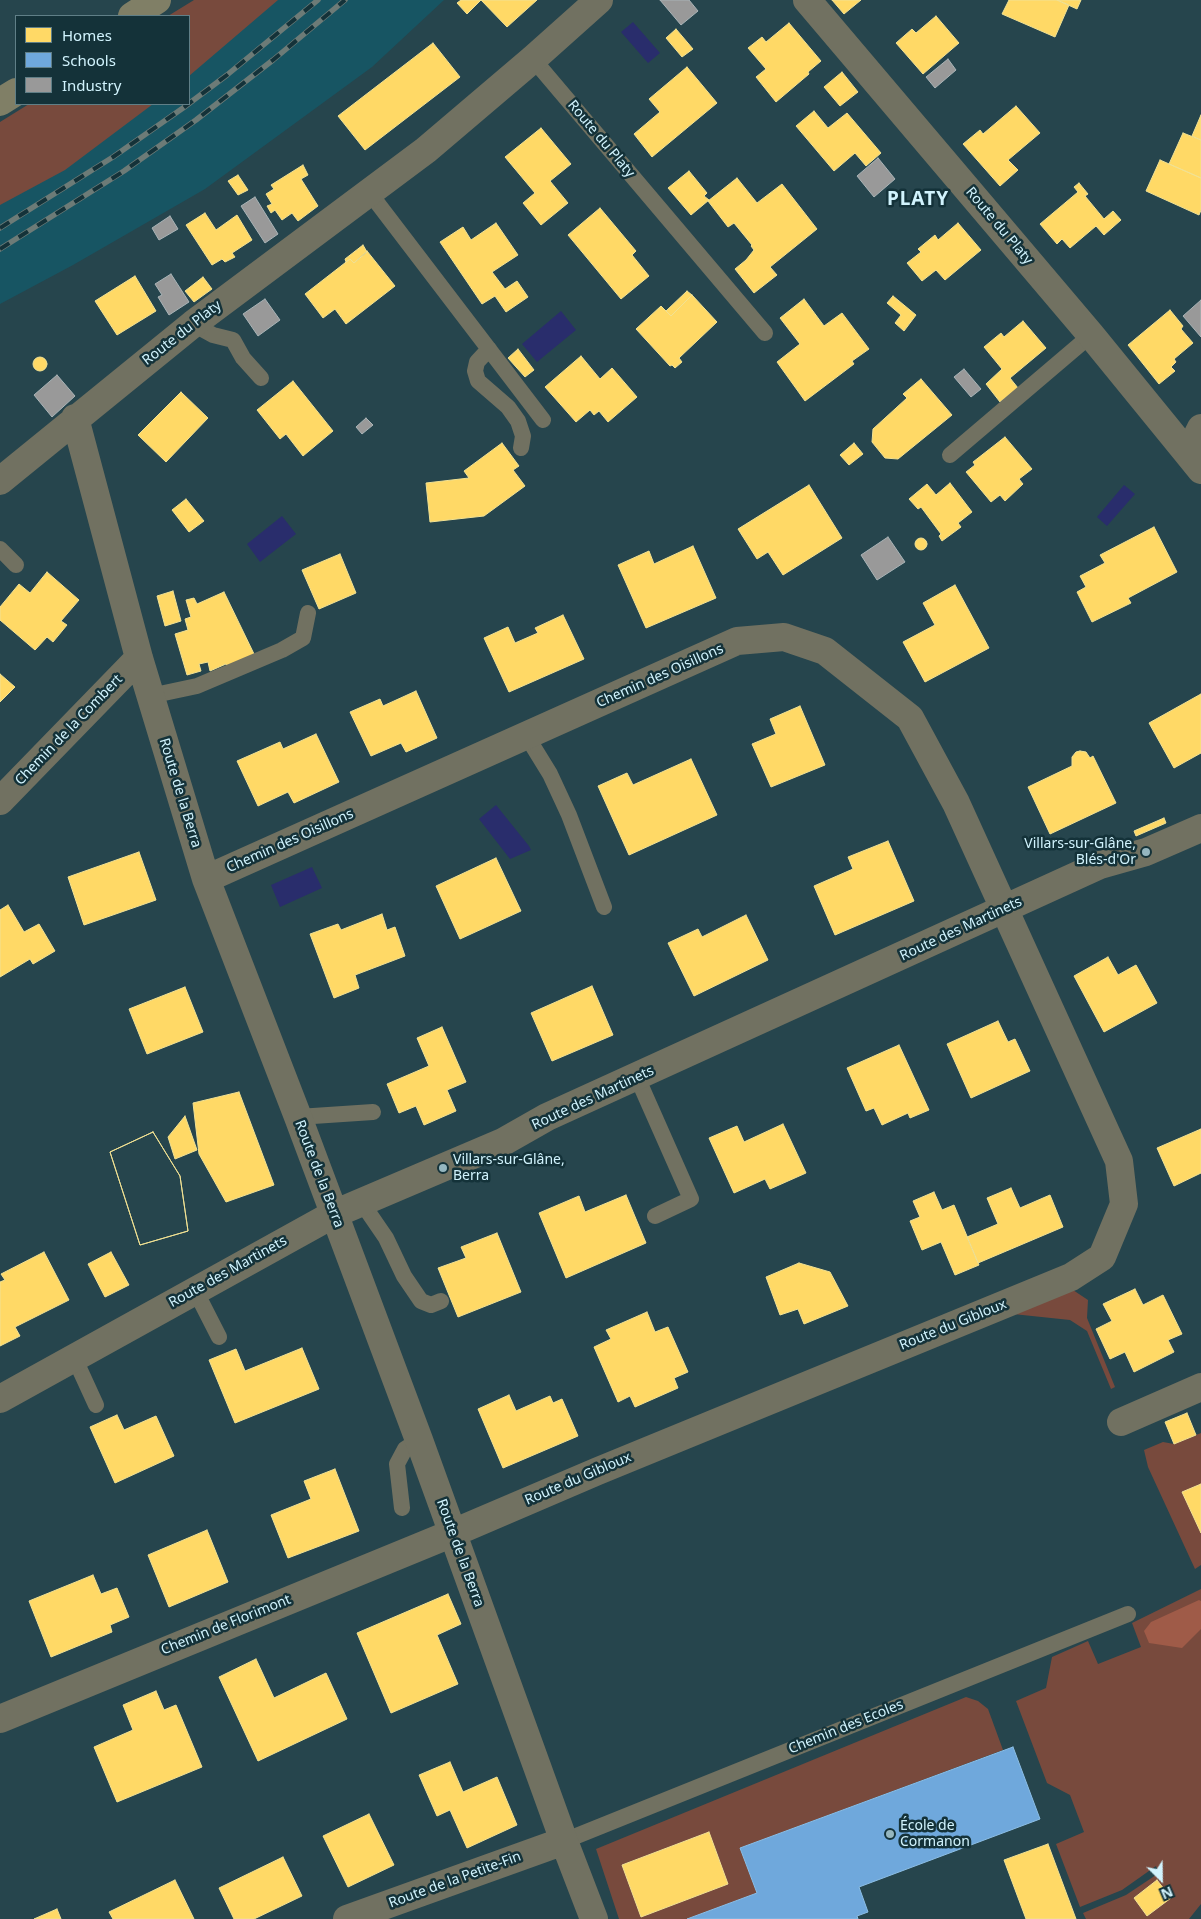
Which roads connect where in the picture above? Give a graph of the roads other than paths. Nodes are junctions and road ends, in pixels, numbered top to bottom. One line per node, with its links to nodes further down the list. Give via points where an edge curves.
1 (156, 0): 4 (main road)
2 (599, 0): 5 (street, Route du Platy)
3 (807, 0): 11 (street, Route du Platy)
4 (134, 15)
5 (533, 59): 8 (street, Route du Platy, via 426,150); 10 (lane, Route du Platy)
6 (15, 93): 7 (main road)
7 (0, 102)
8 (369, 192): 9 (street, Route du Platy); 12 (lane)
9 (193, 324): 13 (lane, via 213,335 233,340 243,358); 14 (street, Route du Platy)
10 (765, 333)
11 (1091, 335): 18 (lane); 19 (street, Route du Platy)
12 (489, 349): 15 (lane); 17 (lane, via 477,362 478,381 508,407 518,421 523,436)
13 (261, 378)
14 (75, 418): 20 (street, Route du Platy); 24 (street, Route de la Berra)
15 (543, 420)
16 (1201, 428): 19 (street)
17 (521, 448)
18 (950, 455)
19 (1194, 462)
20 (0, 481)
21 (0, 549): 22 (lane)
22 (16, 565)
23 (308, 613): 25 (lane, via 303,638 282,650 197,686)
24 (139, 658): 25 (street, Route de la Berra); 27 (street, Chemin de la Combert)
25 (150, 696): 29 (street, Route de la Berra)
26 (526, 735): 29 (street, Chemin des Oisillons); 30 (lane, via 550,774 569,815); 31 (street, Chemin des Oisillons, via 737,641 784,637 825,651 910,718 956,803)
27 (0, 801)
28 (1201, 828): 31 (street, Route des Martinets, via 1146,852 1100,864)
29 (206, 879): 34 (street, Route de la Berra)
30 (604, 907)
31 (1004, 910): 32 (street, Route des Martinets); 48 (street, Route du Gibloux, via 1119,1161 1124,1204 1102,1257 1071,1277)
32 (637, 1077): 35 (street, Route des Martinets, via 547,1117 503,1142); 37 (lane, via 691,1199)
33 (372, 1112): 34 (lane)
34 (298, 1117): 36 (street, Route de la Berra)
35 (362, 1203): 36 (street, Route des Martinets); 39 (lane, via 386,1238 404,1276 421,1301 432,1305)
36 (334, 1214): 38 (street, Route des Martinets); 46 (street, Route de la Berra)
37 (655, 1216)
38 (195, 1290): 40 (lane); 41 (street, Route des Martinets)
39 (441, 1301)
40 (219, 1337)
41 (74, 1357): 43 (street, Route des Martinets); 44 (lane)
42 (1201, 1387): 45 (street)
43 (0, 1399)
44 (96, 1404)
45 (1121, 1422)
46 (419, 1440): 47 (lane, via 405,1449 397,1464); 48 (street, Route de la Berra)
47 (402, 1508)
48 (453, 1533): 50 (street, Chemin de Florimont); 51 (street, Route de la Berra)
49 (1128, 1614): 51 (lane, Chemin des Ecoles)
50 (0, 1719)
51 (564, 1841): 52 (street, Route de la Petite-Fin); 53 (street, Route de la Berra)
52 (347, 1919)
53 (594, 1919)

